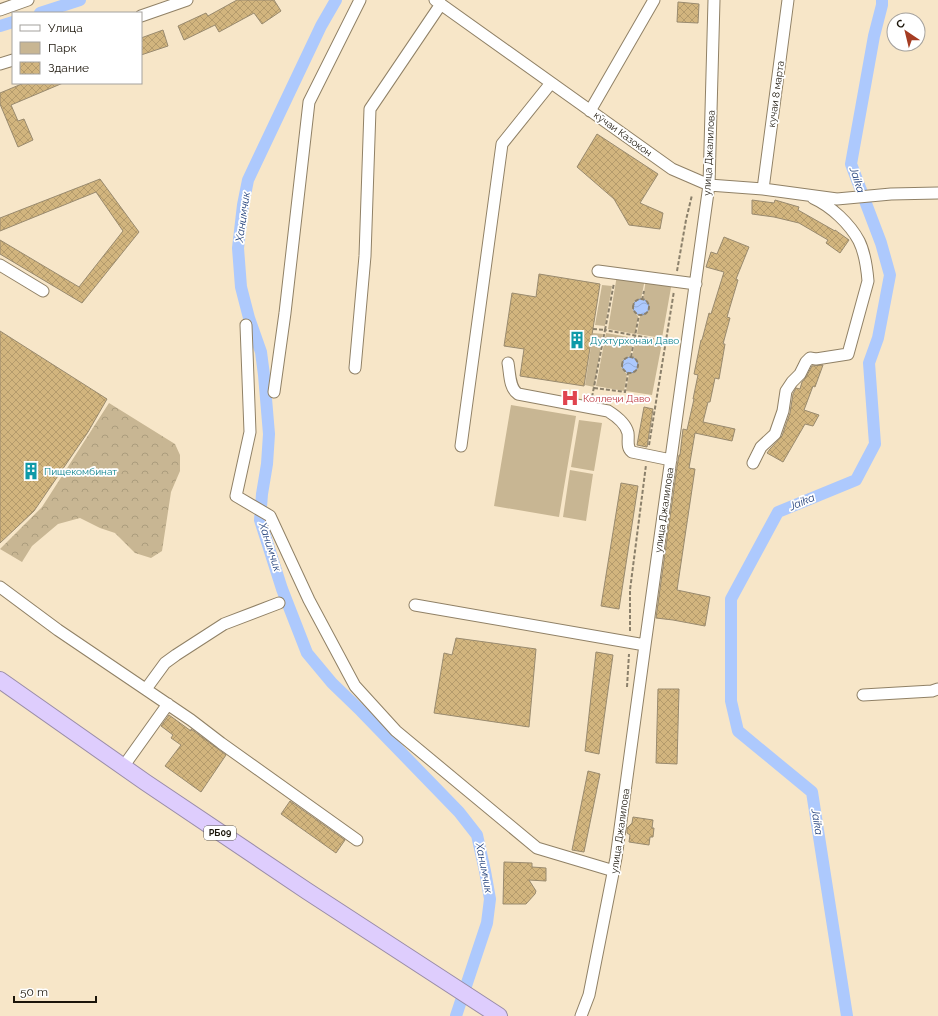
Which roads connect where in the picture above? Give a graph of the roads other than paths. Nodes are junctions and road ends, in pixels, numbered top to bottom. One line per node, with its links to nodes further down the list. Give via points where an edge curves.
1 (28, 0): 8 (street)
2 (187, 0): 9 (street)
3 (360, 0): 25 (street, via 309,102)
4 (654, 0): 13 (street)
5 (714, 0): 14 (street, улица Джалилова)
6 (788, 0): 15 (street, кучаи 8 марта)
7 (438, 2): 12 (street, кӯчаи Казокон); 24 (street, via 370,109 365,256)
8 (0, 10)
9 (142, 16)
10 (12, 60): 11 (street)
11 (0, 64)
12 (551, 83): 13 (street, кӯчаи Казокон); 26 (street, via 502,144)
13 (590, 110): 14 (street, кӯчаи Казокон, via 672,169)
14 (710, 185): 15 (street, кӯчаи Казокон); 20 (street, улица Джалилова)
15 (763, 189): 17 (street, кӯчаи Казокон)
16 (938, 193): 17 (street, кӯчаи Казокон, via 837,199)
17 (805, 194): 28 (street, via 828,206 853,232 859,242 868,281 848,354 810,358 806,362 786,391 783,411 775,434 761,447)
18 (0, 265): 21 (street)
19 (598, 271): 20 (street)
20 (696, 284): 27 (street, улица Джалилова)
21 (43, 291)
22 (246, 325): 40 (street, via 250,432 236,496 270,516 309,600 356,686 396,730 537,848)
23 (508, 363): 27 (street, via 511,384 518,394 608,411 625,426 628,432 628,446 632,452)
24 (355, 368)
25 (274, 392)
26 (461, 446)
27 (671, 460): 32 (street, улица Джалилова)
28 (754, 463)
29 (0, 587): 34 (street, via 58,630)
30 (279, 603): 34 (street, via 224,624 176,654 165,663)
31 (415, 605): 32 (street)
32 (645, 645): 40 (street, улица Джалилова)
33 (0, 680): 38 (highway, РБ09)
34 (146, 689): 37 (street)
35 (938, 689): 36 (street)
36 (862, 694)
37 (168, 704): 38 (street); 39 (street)
38 (123, 767): 41 (highway, РБ09, via 307,892)
39 (357, 840)
40 (614, 871): 42 (street, улица Джалилова, via 590,995)
41 (494, 1013)
42 (581, 1016)

